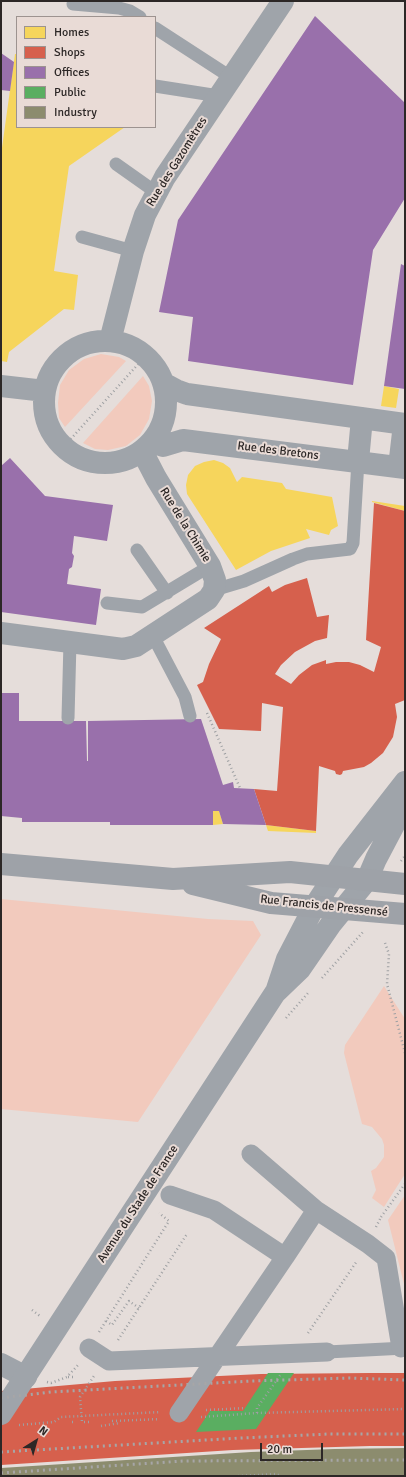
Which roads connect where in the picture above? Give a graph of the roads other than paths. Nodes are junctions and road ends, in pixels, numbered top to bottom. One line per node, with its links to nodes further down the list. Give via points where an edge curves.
1 (283, 1): 5 (street, Rue des Gazomètres)
2 (74, 4): 3 (lane, via 119,8)
3 (138, 16)
4 (156, 31): 5 (lane)
5 (232, 78): 7 (street, Rue des Gazomètres)
6 (156, 86): 7 (lane)
7 (219, 96): 9 (street, Rue des Gazomètres)
8 (116, 164): 9 (lane)
9 (157, 193): 11 (street, Rue des Gazomètres, via 145,215)
10 (82, 237): 11 (lane)
11 (133, 251): 12 (street, Rue des Gazomètres)
12 (110, 341): 13 (street, via 134,348 145,356 156,368); 15 (street, via 80,346 68,354 53,370)
13 (163, 383): 16 (street, via 187,394); 18 (street, via 166,404 163,424)
14 (1, 386): 15 (street)
15 (45, 391): 18 (street, via 44,411 51,431 62,447 81,459 102,464 123,461)
16 (362, 418): 17 (street); 19 (street)
17 (404, 424): 20 (street)
18 (147, 447): 19 (street, Rue des Bretons, via 163,446 183,440); 22 (street, Rue de la Chimie, via 156,478)
19 (358, 461): 20 (street, Rue des Bretons); 24 (lane, via 353,542 350,549 293,558)
20 (402, 468)
21 (137, 550): 23 (lane)
22 (210, 566): 23 (lane); 24 (street, Rue de la Chimie, via 215,580)
23 (167, 593): 25 (lane, via 142,607)
24 (211, 595): 27 (street)
25 (107, 603)
26 (1, 633): 28 (street)
27 (153, 636): 28 (street, via 136,646 123,649); 29 (lane, via 185,697)
28 (70, 642): 30 (lane)
29 (190, 716)
30 (68, 718)
31 (405, 782): 34 (street, Avenue du Stade de France)
32 (405, 804): 36 (street, Avenue du Stade de France)
33 (1, 864): 35 (main road, Rue Francis de Pressensé)
34 (333, 876): 35 (main road, Rue Francis de Pressensé, via 290,872); 36 (main road, Rue Francis de Pressensé); 38 (street, Avenue du Stade de France)
35 (172, 879): 38 (main road, Rue Francis de Pressensé, via 271,903)
36 (367, 880): 37 (main road, Rue Francis de Pressensé); 39 (street, Avenue du Stade de France)
37 (399, 883)
38 (314, 907): 39 (main road, Rue Francis de Pressensé); 41 (street, Avenue du Stade de France, via 287,959)
39 (344, 909): 40 (main road, Rue Francis de Pressensé); 41 (street, Avenue du Stade de France, via 300,969)
40 (405, 914)
41 (275, 993): 51 (street, Avenue du Stade de France)
42 (251, 1154): 44 (street)
43 (170, 1195): 45 (street, via 214,1210)
44 (316, 1210): 45 (street); 47 (street, via 386,1258)
45 (285, 1257): 49 (street)
46 (89, 1348): 49 (street, via 109,1361)
47 (403, 1348): 48 (lane)
48 (326, 1352): 49 (street)
49 (218, 1356): 52 (street)
50 (1, 1364): 51 (street)
51 (26, 1376): 53 (street, Avenue du Stade de France)
52 (179, 1413)
53 (9, 1420)

